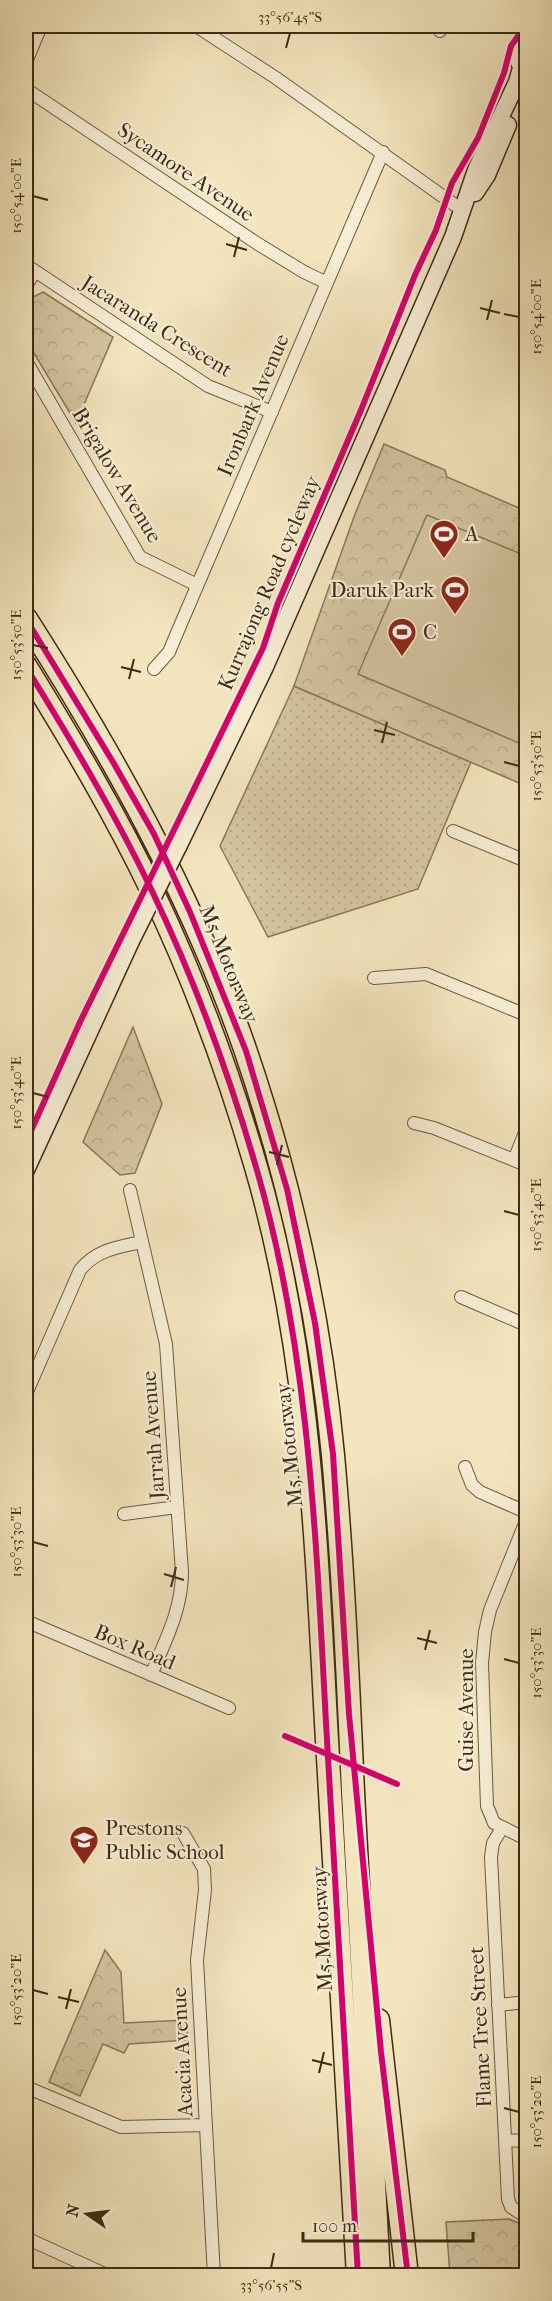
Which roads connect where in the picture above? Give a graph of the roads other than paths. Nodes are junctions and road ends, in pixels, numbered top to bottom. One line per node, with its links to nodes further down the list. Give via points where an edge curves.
1 (41, 26): 4 (street)
2 (196, 26): 8 (street)
3 (526, 48): 5 (main road, via 519,58)
4 (26, 62)
5 (524, 70): 9 (main road, via 476,170)
6 (526, 84): 9 (main road, via 487,175)
7 (26, 89): 11 (street, Sycamore Avenue, via 258,244)
8 (383, 152): 9 (street); 11 (street, Ironbark Avenue)
9 (464, 209): 27 (main road, bridge, via 265,667 131,941)
10 (30, 268): 12 (street); 14 (street, Jacaranda Crescent, via 208,387)
11 (327, 283): 14 (street, Ironbark Avenue)
12 (26, 286)
13 (26, 361): 15 (street, Brigalow Avenue, via 140,557)
14 (272, 412): 15 (street, Ironbark Avenue)
15 (197, 585): 18 (street, Ironbark Avenue, via 168,652)
16 (26, 619): 41 (highway, M5 Motorway, via 154,834 211,960 271,1131 302,1259 324,1381)
17 (26, 667): 55 (highway, M5 Motorway, via 132,852 196,992 254,1159 279,1262 302,1398 316,1551)
18 (154, 669)
19 (453, 831): 20 (street)
20 (526, 861)
21 (374, 978): 22 (street, via 426,974)
22 (526, 1015)
23 (414, 1123): 25 (street)
24 (526, 1130): 25 (street)
25 (514, 1160): 26 (street)
26 (526, 1166)
27 (26, 1170)
28 (130, 1190): 29 (street, Jarrah Avenue)
29 (142, 1242): 32 (street, via 99,1253 80,1270); 34 (street, Jarrah Avenue, via 166,1344)
30 (461, 1297): 31 (street)
31 (526, 1325)
32 (26, 1394)
33 (465, 1467): 35 (street, via 472,1485 480,1492)
34 (177, 1507): 36 (street); 39 (street, Jarrah Avenue, via 180,1599)
35 (526, 1512)
36 (123, 1514)
37 (526, 1521): 42 (street, Guise Avenue, via 490,1610 482,1663 487,1806 494,1823)
38 (26, 1621): 39 (street, Box Road)
39 (151, 1675): 40 (street, Box Road)
40 (229, 1708)
41 (349, 1714): 56 (highway, M5 Motorway); 57 (highway, via 381,2052)
42 (502, 1828): 44 (street); 46 (street, Flame Tree Street, via 493,1843 491,1857)
43 (183, 1833): 48 (street, Acacia Avenue, via 204,1869 197,1959)
44 (526, 1839)
45 (526, 2002): 46 (street)
46 (498, 2005): 49 (street, Flame Tree Street)
47 (26, 2087): 48 (street, via 121,2127)
48 (206, 2125): 54 (street, Acacia Avenue)
49 (505, 2140): 50 (street); 51 (street, Flame Tree Street, via 508,2199 511,2207)
50 (526, 2141)
51 (526, 2217)
52 (26, 2238): 53 (street)
53 (109, 2276)
54 (214, 2276)
55 (358, 2276)
56 (380, 2276)
57 (408, 2276)

